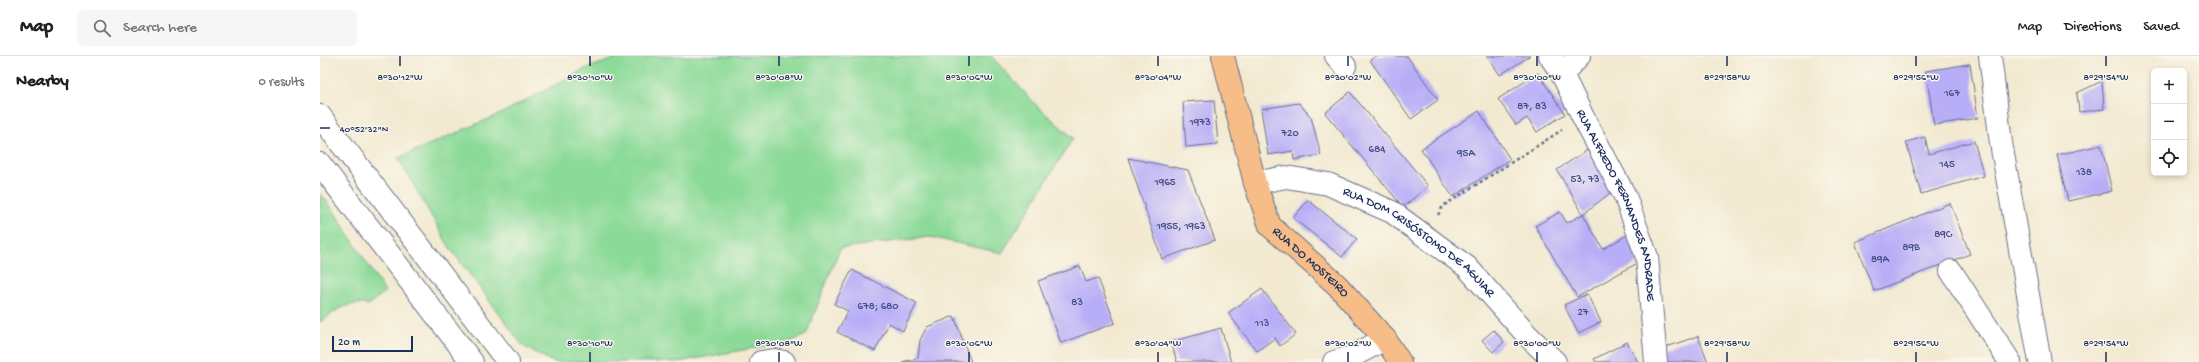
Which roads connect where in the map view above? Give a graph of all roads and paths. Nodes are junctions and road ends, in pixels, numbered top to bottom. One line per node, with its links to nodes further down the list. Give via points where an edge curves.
1 (1223, 56): 9 (main road, RUA DO MOSTEIRO)
2 (1550, 56): 5 (street, RUA ALFREDO FERNANDES ANDRADE)
3 (1579, 56): 5 (street)
4 (1990, 56): 22 (street, via 2001,143)
5 (1562, 74): 7 (street, RUA ALFREDO FERNANDES ANDRADE)
6 (320, 116): 14 (street)
7 (1582, 117): 10 (path, via 1443,206); 20 (street, RUA ALFREDO FERNANDES ANDRADE, via 1625,196 1647,257)
8 (320, 164): 13 (street)
9 (1255, 183): 10 (street, RUA DOM CRISÓSTOMO DE AGUIAR, via 1286,177 1328,184 1392,212); 12 (main road, RUA DO MOSTEIRO, via 1270,226 1337,285)
10 (1425, 237): 19 (street, RUA DOM CRISÓSTOMO DE AGUIAR, via 1467,267 1527,335)
11 (1951, 271): 21 (street)
12 (1385, 339): 17 (street, via 1349,358); 18 (main road, RUA DO MOSTEIRO)
13 (472, 362)
14 (508, 362)
15 (761, 362): 16 (street)
16 (784, 362)
17 (1334, 362)
18 (1400, 362)
19 (1555, 362)
20 (1656, 362)
21 (2010, 362)
22 (2040, 362)

